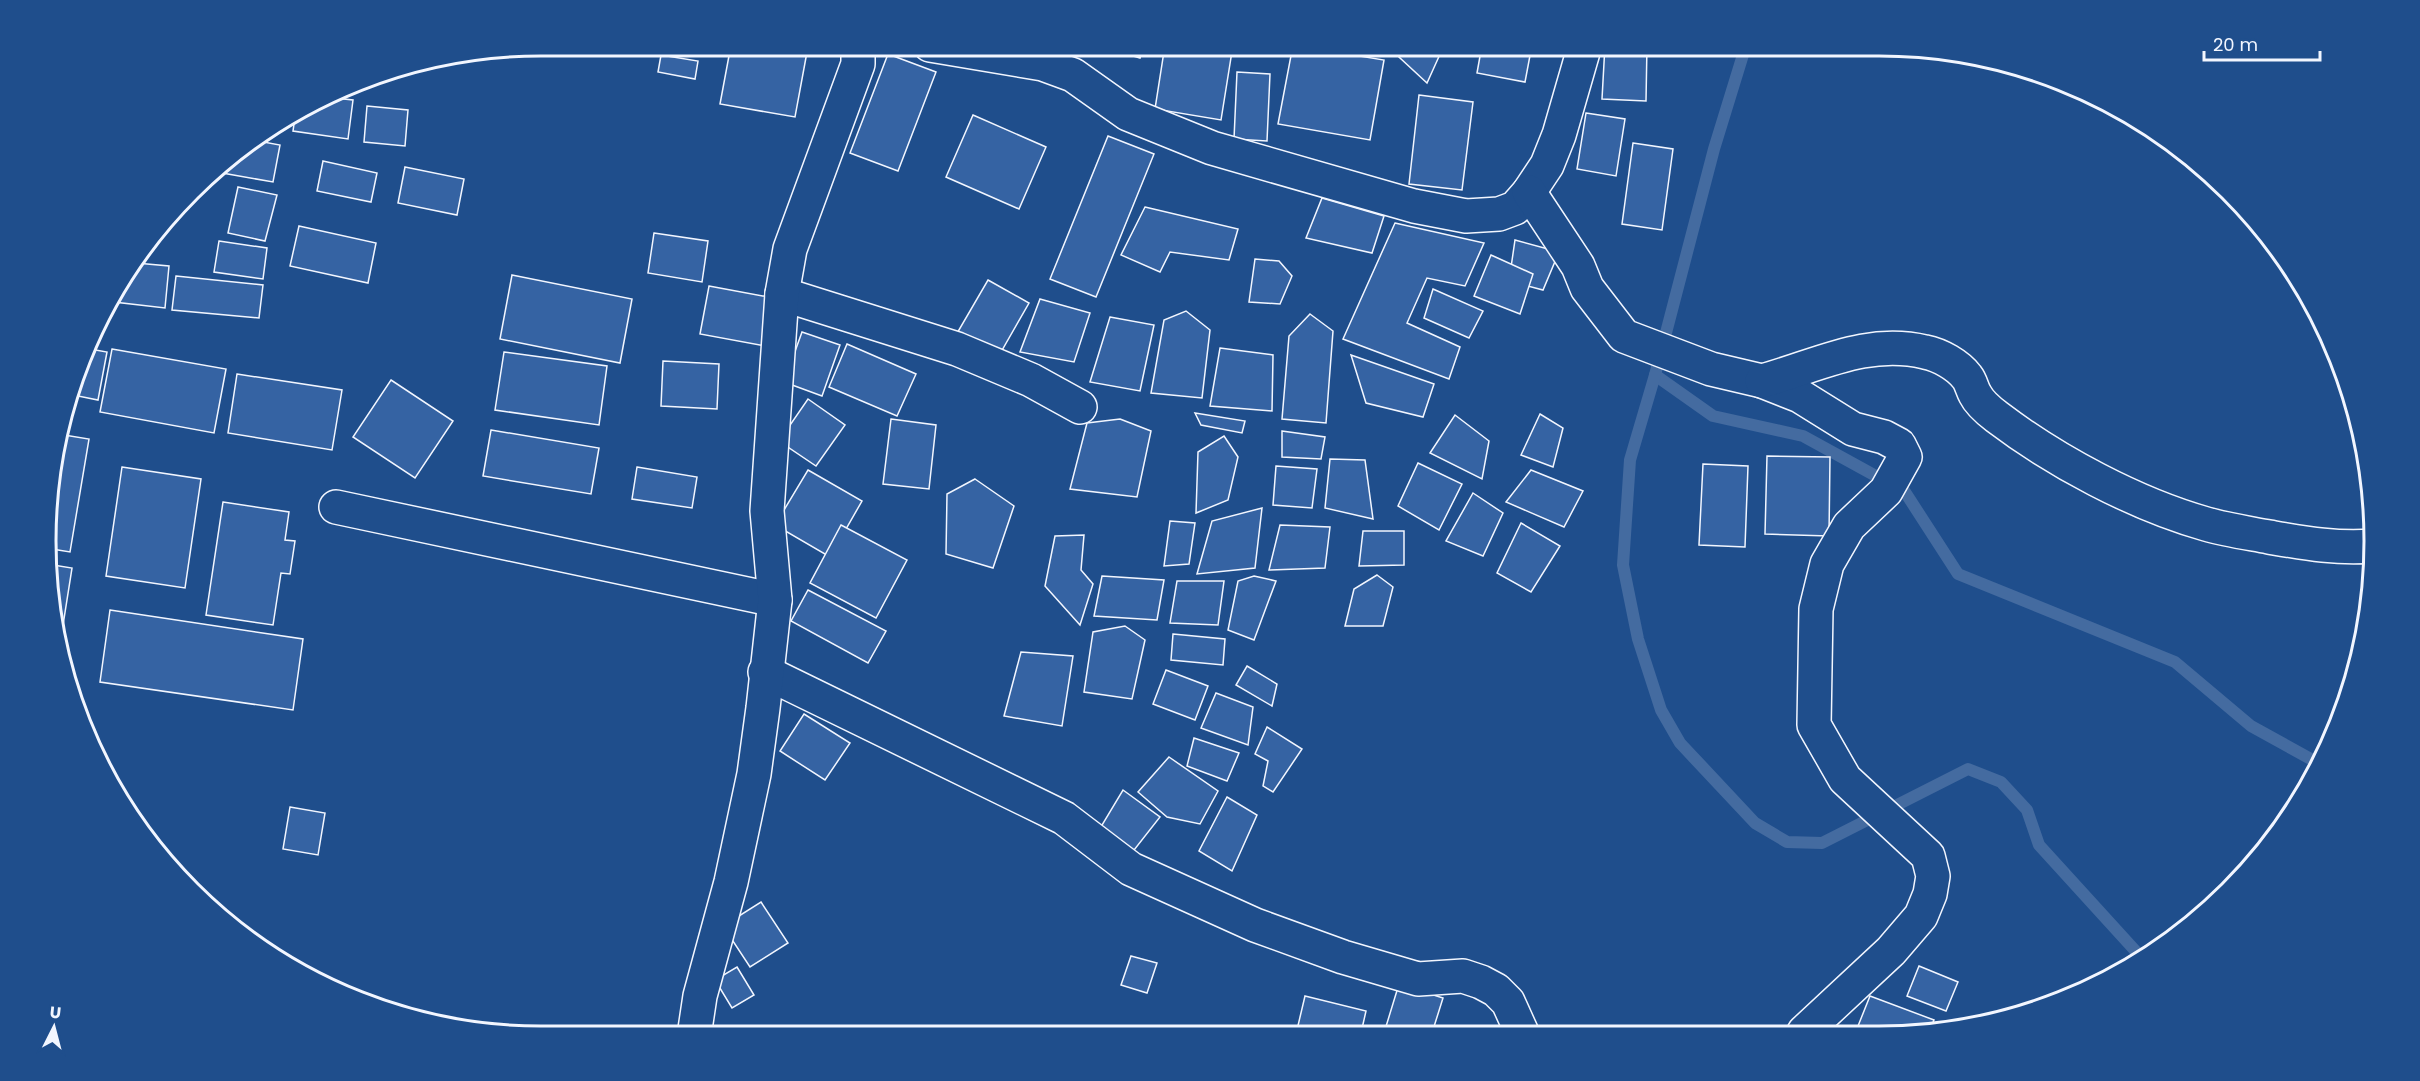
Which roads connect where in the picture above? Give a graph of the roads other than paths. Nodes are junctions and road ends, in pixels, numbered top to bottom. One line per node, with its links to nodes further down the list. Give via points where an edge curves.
1 (858, 56): 5 (street, via 790,249)
2 (995, 56): 4 (street, via 1043,64 1072,75 1128,114 1212,148 1414,206 1466,216 1499,214 1515,208)
3 (1582, 56): 4 (street, via 1551,155)
4 (1529, 192): 6 (street, via 1578,266 1587,288 1624,336 1711,369)
5 (782, 294): 7 (street, via 957,349 1031,380); 10 (street, via 767,511)
6 (1762, 381): 9 (street, via 1873,347 1894,346 1939,355 1968,378 1976,396 1996,416 2051,456 2150,504 2205,524 2252,534 2328,548); 14 (street, via 1800,396 1852,429 1884,437 1899,445 1905,457 1886,491 1849,526 1827,564 1816,609 1814,726 1845,778 1928,856 1933,876 1921,916 1891,951)
7 (1080, 407)
8 (336, 507): 10 (street)
9 (2364, 546)
10 (774, 600): 11 (street)
11 (765, 672): 12 (street, via 754,774); 13 (street, via 1064,818 1131,869 1256,924 1343,957 1418,979 1463,976 1481,982 1508,1002)
12 (696, 1026)
13 (1519, 1026)
14 (1810, 1026)

